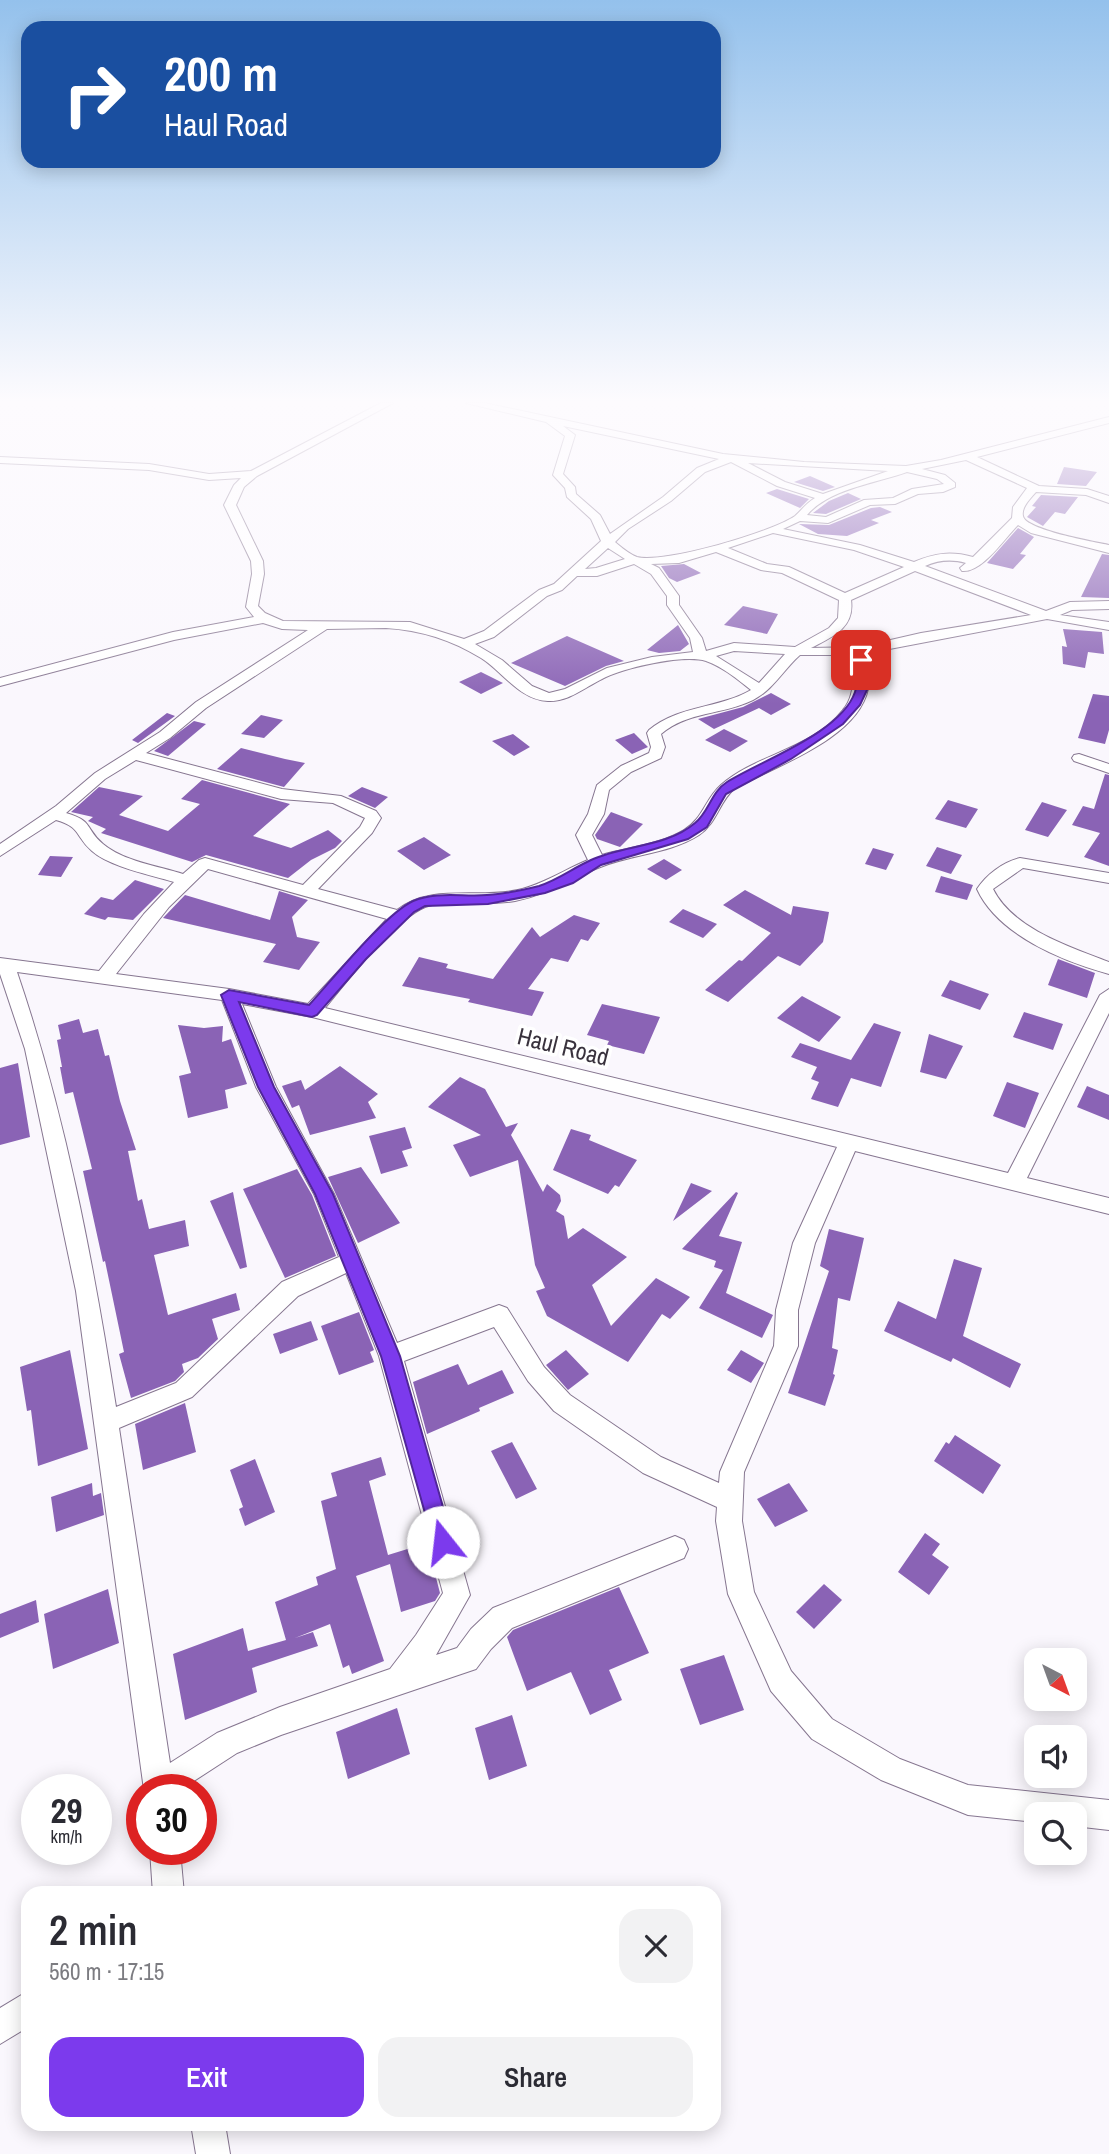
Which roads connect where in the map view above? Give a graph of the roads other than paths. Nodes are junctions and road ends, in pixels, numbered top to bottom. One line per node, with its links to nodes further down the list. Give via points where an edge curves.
1 (231, 504): 21 (street, via 255,553 258,575 252,607)
2 (581, 504): 10 (street, via 596,517)
3 (661, 504): 10 (street)
4 (813, 504): 7 (street)
5 (865, 504): 7 (street, via 828,520)
6 (1022, 504): 8 (street)
7 (799, 518): 9 (street)
8 (1018, 519): 12 (street, via 1035,531); 14 (street)
9 (772, 529): 11 (street); 15 (street)
10 (607, 541): 13 (street); 16 (street)
11 (716, 548): 13 (street, via 678,559); 18 (street, via 785,570)
12 (1109, 549)
13 (638, 561): 16 (street); 27 (street, via 655,571 673,596 673,605 696,638)
14 (976, 562): 15 (street, via 945,555); 17 (street)
15 (913, 566): 17 (street); 18 (street)
16 (574, 573): 24 (street, via 489,634)
17 (951, 582): 20 (street)
18 (845, 598): 26 (street, via 848,610 843,622)
19 (1109, 605): 20 (street, via 1070,606)
20 (1045, 616): 23 (street); 25 (street)
21 (264, 619): 22 (street, via 288,626); 28 (street, via 173,636)
22 (323, 626): 24 (street, via 370,623 412,627); 30 (street)
23 (1109, 626)
24 (463, 644): 27 (street, via 545,697 637,663)
25 (874, 648): 26 (street, via 824,653); 35 (street, via 861,660 861,690 839,722 787,757 721,792 703,824 684,836)
26 (797, 650): 27 (street, via 733,647); 29 (street)
27 (701, 656): 29 (street, via 733,670)
28 (0, 682)
29 (760, 690): 35 (street, via 729,706 660,726 654,733 656,755 626,769 602,788 596,814 584,835)
30 (132, 754): 33 (street); 38 (street, via 281,794 336,799 371,814 366,830)
31 (1079, 758): 32 (street)
32 (1109, 769)
33 (54, 814): 34 (street); 37 (street, via 77,821 105,852)
34 (0, 851)
35 (597, 862): 39 (street, via 540,890 488,900 435,900 421,903)
36 (1109, 878): 41 (street, via 1020,863 985,889 988,900 1015,924)
37 (185, 880): 38 (street, via 205,863); 42 (street, via 139,928)
38 (305, 892): 39 (street)
39 (401, 917): 45 (street)
40 (3, 965): 42 (street, Haul Road); 51 (street, via 24,1014 50,1114 87,1292)
41 (1109, 968)
42 (103, 979): 43 (street, Haul Road)
43 (229, 995): 45 (street, Haul Road); 49 (street, via 266,1087 324,1194)
44 (1109, 995): 47 (street)
45 (312, 1011): 46 (street, Haul Road)
46 (849, 1142): 47 (street, Haul Road); 52 (street, via 804,1242 787,1310 786,1346 732,1472)
47 (1014, 1182): 48 (street, Haul Road)
48 (1109, 1206)
49 (351, 1261): 50 (street); 51 (street, via 290,1289 184,1390)
50 (390, 1356): 52 (street, via 499,1315 536,1374 562,1403 652,1465); 54 (street, via 457,1595)
51 (106, 1422): 55 (street)
52 (730, 1500): 57 (street, via 741,1594 780,1681 822,1729 891,1770 968,1800)
53 (676, 1549): 54 (street, via 503,1618 466,1659)
54 (399, 1680): 56 (street, via 227,1743)
55 (157, 1774)
56 (181, 1774)
57 (1109, 1815)
58 (166, 1865): 59 (street)
59 (168, 1886)
60 (21, 2012): 61 (street)
61 (0, 2028)
62 (209, 2131): 63 (street)
63 (213, 2154)

